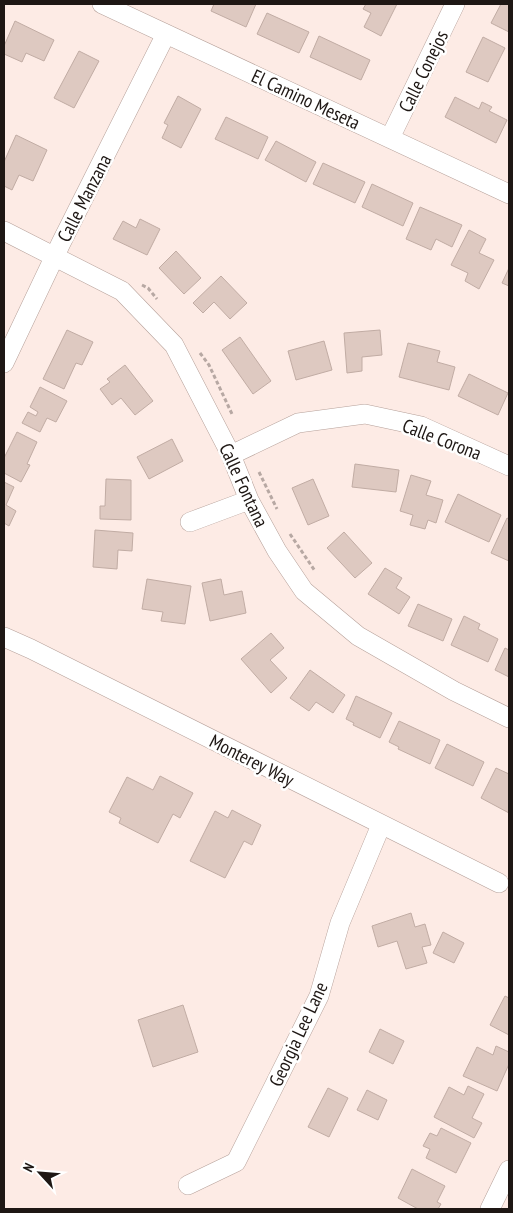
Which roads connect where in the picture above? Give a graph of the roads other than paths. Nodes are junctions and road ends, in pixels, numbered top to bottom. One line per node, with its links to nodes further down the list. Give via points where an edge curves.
1 (102, 4): 3 (street, El Camino Meseta)
2 (455, 4): 4 (street, Calle Conejos)
3 (166, 34): 4 (street, El Camino Meseta); 7 (street, Calle Manzana)
4 (390, 138): 5 (street, El Camino Meseta)
5 (509, 194)
6 (4, 231): 7 (street, Calle Fontana)
7 (54, 256): 8 (street, Calle Manzana); 9 (street, Calle Fontana, via 122,291 174,345)
8 (4, 363)
9 (231, 455): 10 (street, Calle Corona, via 298,423 365,414 421,426); 11 (street, Calle Fontana)
10 (509, 466)
11 (249, 500): 12 (street); 14 (street, Calle Fontana, via 304,591 358,636 454,691)
12 (190, 522)
13 (4, 637): 15 (street, Monterey Way)
14 (509, 718)
15 (381, 825): 16 (street, Monterey Way); 18 (street, Georgia Lee Lane, via 340,923 319,996 236,1162)
16 (499, 883)
17 (509, 1170): 19 (street)
18 (188, 1185)
19 (490, 1209)

